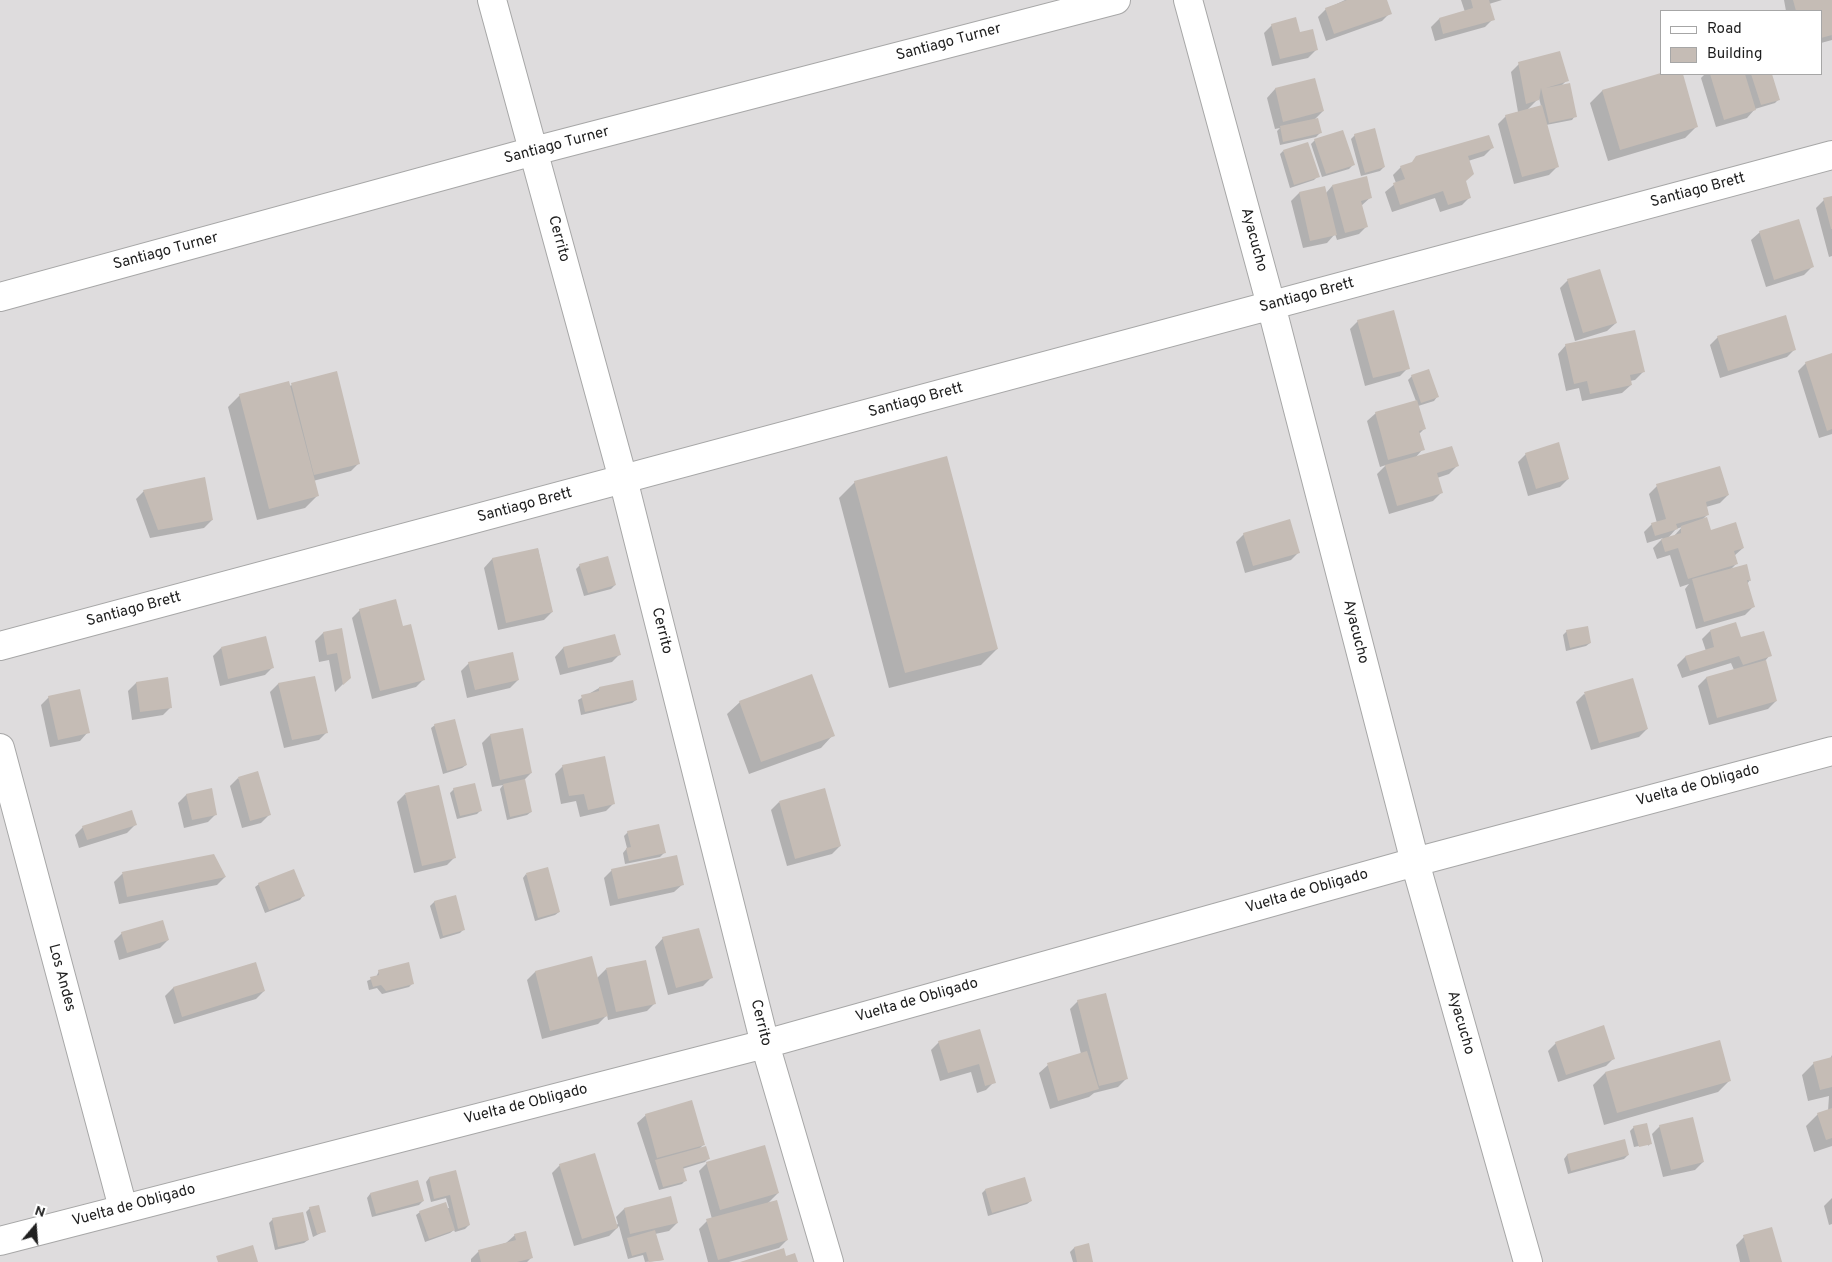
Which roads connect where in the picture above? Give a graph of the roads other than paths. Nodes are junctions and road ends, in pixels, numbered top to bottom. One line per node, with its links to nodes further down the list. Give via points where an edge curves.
1 (492, 0): 4 (street, Cerrito)
2 (1116, 0): 4 (street, Santiago Turner)
3 (1188, 0): 7 (street, Ayacucho)
4 (534, 151): 6 (street, Santiago Turner); 8 (street, Cerrito)
5 (1832, 155): 7 (street, Santiago Brett)
6 (0, 297)
7 (1271, 305): 8 (street, Santiago Brett); 12 (street, Ayacucho)
8 (623, 479): 9 (street, Santiago Brett); 13 (street, Cerrito)
9 (0, 646)
10 (0, 748): 14 (street, Los Andes)
11 (1832, 751): 12 (street, Vuelta de Obligado)
12 (1415, 862): 13 (street, Vuelta de Obligado); 17 (street, Ayacucho)
13 (765, 1044): 14 (street, Vuelta de Obligado); 16 (street, Cerrito)
14 (123, 1208): 15 (street, Vuelta de Obligado)
15 (0, 1241)
16 (829, 1262)
17 (1528, 1262)

